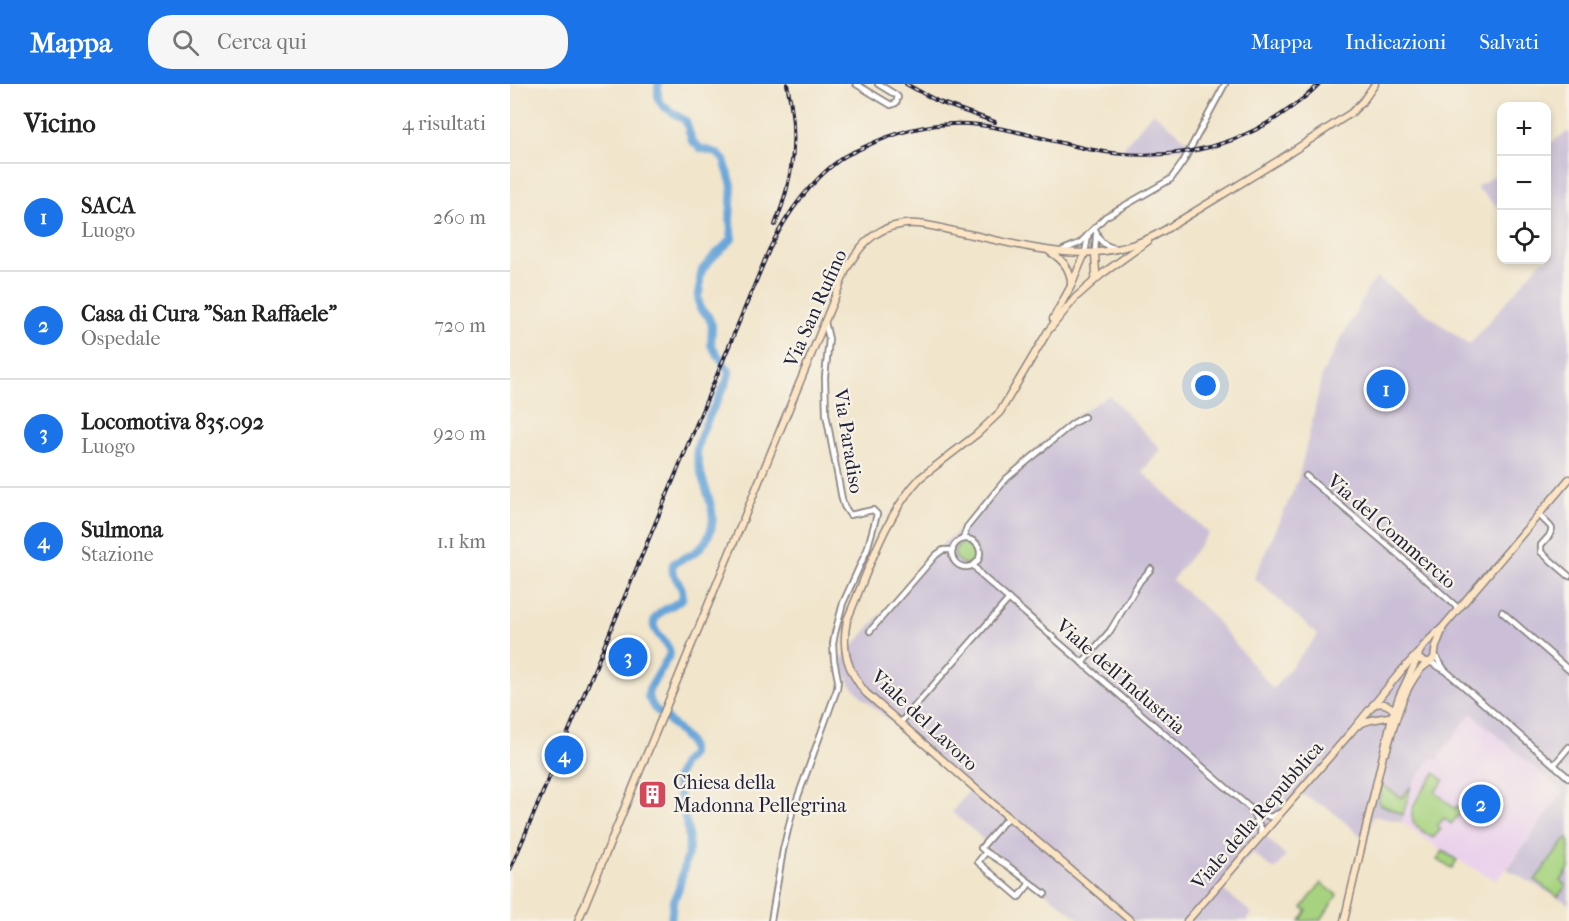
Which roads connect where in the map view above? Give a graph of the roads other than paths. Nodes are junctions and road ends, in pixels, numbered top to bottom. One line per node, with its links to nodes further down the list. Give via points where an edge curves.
1 (856, 84): 2 (street, via 891,105 896,103 896,95)
2 (878, 84)
3 (1225, 84): 5 (street, via 1171,179 1105,217)
4 (1375, 84): 6 (main road, Via San Rufino, via 1351,113)
5 (1093, 231): 7 (street, via 1102,243); 9 (street, via 1076,245); 10 (street); 11 (street)
6 (1152, 237): 7 (main road, Via San Rufino); 12 (main road, Viale del Lavoro)
7 (1121, 248): 11 (main road, Via San Rufino)
8 (1044, 249): 9 (main road, Via San Rufino); 13 (main road, via 1064,262); 14 (main road, Via San Rufino, via 919,224 887,228 857,252)
9 (1056, 251): 10 (main road, Via San Rufino)
10 (1085, 253): 11 (main road, Via San Rufino); 13 (main road, Viale del Lavoro)
11 (1095, 253): 12 (main road, via 1096,273)
12 (1092, 282): 15 (main road, Viale del Lavoro)
13 (1071, 286): 15 (main road, Viale del Lavoro)
14 (825, 322): 30 (street, Via Paradiso, via 829,339 825,414 842,499 850,515 873,510 877,514); 60 (main road, Via San Rufino)
15 (1048, 331): 31 (main road, Viale del Lavoro, via 1000,412 920,478 902,499 885,529)
16 (1084, 417): 20 (street, via 1006,479 967,527)
17 (1306, 476): 26 (street, Via del Commercio)
18 (1569, 479): 19 (main road, Viale della Repubblica)
19 (1538, 514): 24 (street, via 1552,529 1541,545 1541,552); 26 (main road, Viale della Repubblica)
20 (963, 540): 21 (street); 22 (street, via 973,541 980,548 980,558)
21 (953, 550): 22 (street, via 958,565); 29 (street, via 936,555)
22 (974, 566): 25 (street, Viale dell'Industria)
23 (1151, 569): 35 (street, via 1110,631)
24 (1569, 576)
25 (1008, 599): 35 (street, Viale dell'Industria); 41 (street)
26 (1458, 609): 28 (main road, Viale della Repubblica)
27 (1502, 612): 36 (street)
28 (1443, 627): 32 (main road, Viale della Repubblica); 33 (main road, Viale della Repubblica)
29 (870, 631)
30 (835, 633): 31 (street); 61 (street, Via Paradiso, via 837,689 792,813)
31 (844, 635): 41 (main road, Viale del Lavoro, via 852,674)
32 (1420, 651): 33 (main road, via 1430,647); 34 (main road, via 1422,661); 38 (main road, Viale della Repubblica); 39 (main road)
33 (1435, 654): 34 (main road); 37 (street)
34 (1429, 662): 37 (street); 39 (main road, via 1417,673)
35 (1083, 663): 48 (street, Viale dell'Industria)
36 (1569, 670)
37 (1446, 671): 45 (street)
38 (1373, 705): 39 (main road, via 1387,705); 42 (main road, Viale della Repubblica)
39 (1394, 714): 40 (main road, Viale della Repubblica); 43 (main road); 47 (main road)
40 (1375, 719): 42 (main road, Viale della Repubblica); 43 (main road, via 1384,723)
41 (900, 723): 51 (main road, Viale del Lavoro)
42 (1352, 731): 49 (main road, Viale della Repubblica)
43 (1387, 734): 47 (main road)
44 (1569, 747): 45 (street)
45 (1554, 765): 46 (street)
46 (1569, 778)
47 (1373, 799): 59 (main road)
48 (1250, 808): 50 (street, Viale dell'Industria); 52 (street, Viale dell'Industria)
49 (1281, 812): 50 (street, via 1270,817); 53 (main road, Viale della Repubblica)
50 (1264, 815): 53 (street)
51 (1008, 817): 55 (street, via 981,848); 58 (main road, Viale del Lavoro)
52 (1257, 819): 53 (street, Viale dell'Industria); 54 (street, Viale dell'Industria)
53 (1269, 826): 54 (main road, Viale della Repubblica)
54 (1260, 837): 62 (main road, Viale della Repubblica)
55 (986, 852): 56 (street); 56 (street, via 978,862 1019,897)
56 (1030, 883): 57 (street)
57 (1045, 894)
58 (1130, 920)
59 (1344, 920)
60 (578, 921)
61 (771, 921)
62 (1187, 921)

